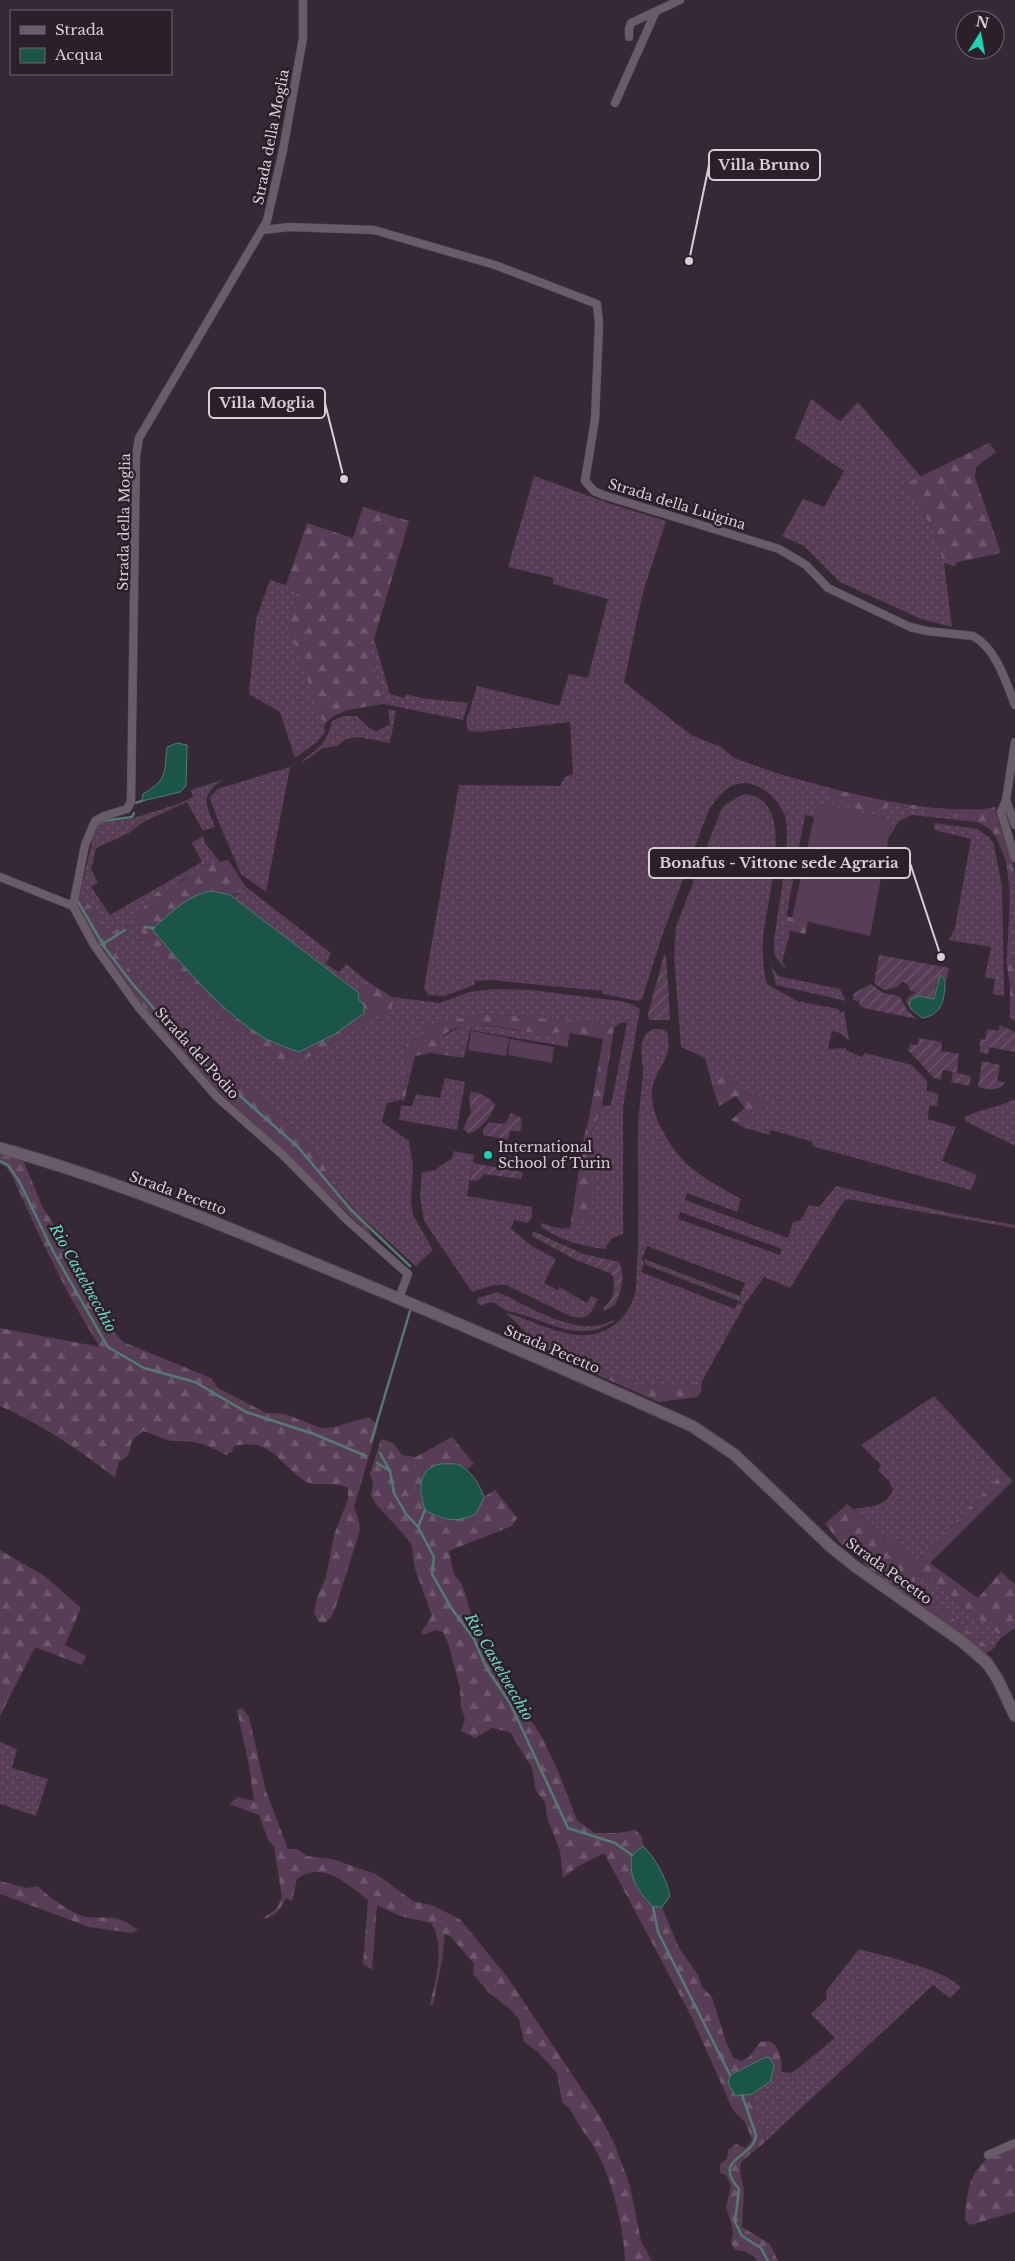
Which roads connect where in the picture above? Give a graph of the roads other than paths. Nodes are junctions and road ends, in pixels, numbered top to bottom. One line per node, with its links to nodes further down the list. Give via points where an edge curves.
1 (304, 0): 6 (street, Strada della Moglia, via 303,38 283,150)
2 (680, 0): 3 (street)
3 (655, 13): 4 (street, via 631,24); 5 (street)
4 (629, 37)
5 (615, 103)
6 (263, 230): 7 (street, Strada della Luigina, via 289,227 374,230 495,265 597,304 595,419 585,471 585,481 589,486 603,495 779,549 806,564 828,588 910,627 973,636 986,648 1001,672); 13 (street, Strada della Moglia, via 139,438 136,456 131,802 127,809 94,821 85,845)
7 (1015, 705)
8 (1015, 742): 9 (street)
9 (1006, 800): 10 (street); 11 (street, via 1001,812)
10 (1015, 825)
11 (1015, 858)
12 (0, 877): 13 (street)
13 (73, 906): 15 (street, Strada del Podio, via 94,945 139,1008 217,1097 408,1274)
14 (0, 1148): 15 (main road, Strada Pecetto, via 162,1202)
15 (399, 1298): 16 (main road, Strada Pecetto, via 692,1426 712,1438 755,1473 856,1567 979,1656 997,1678)
16 (1013, 1712)
17 (1015, 2142): 18 (street)
18 (988, 2156)

